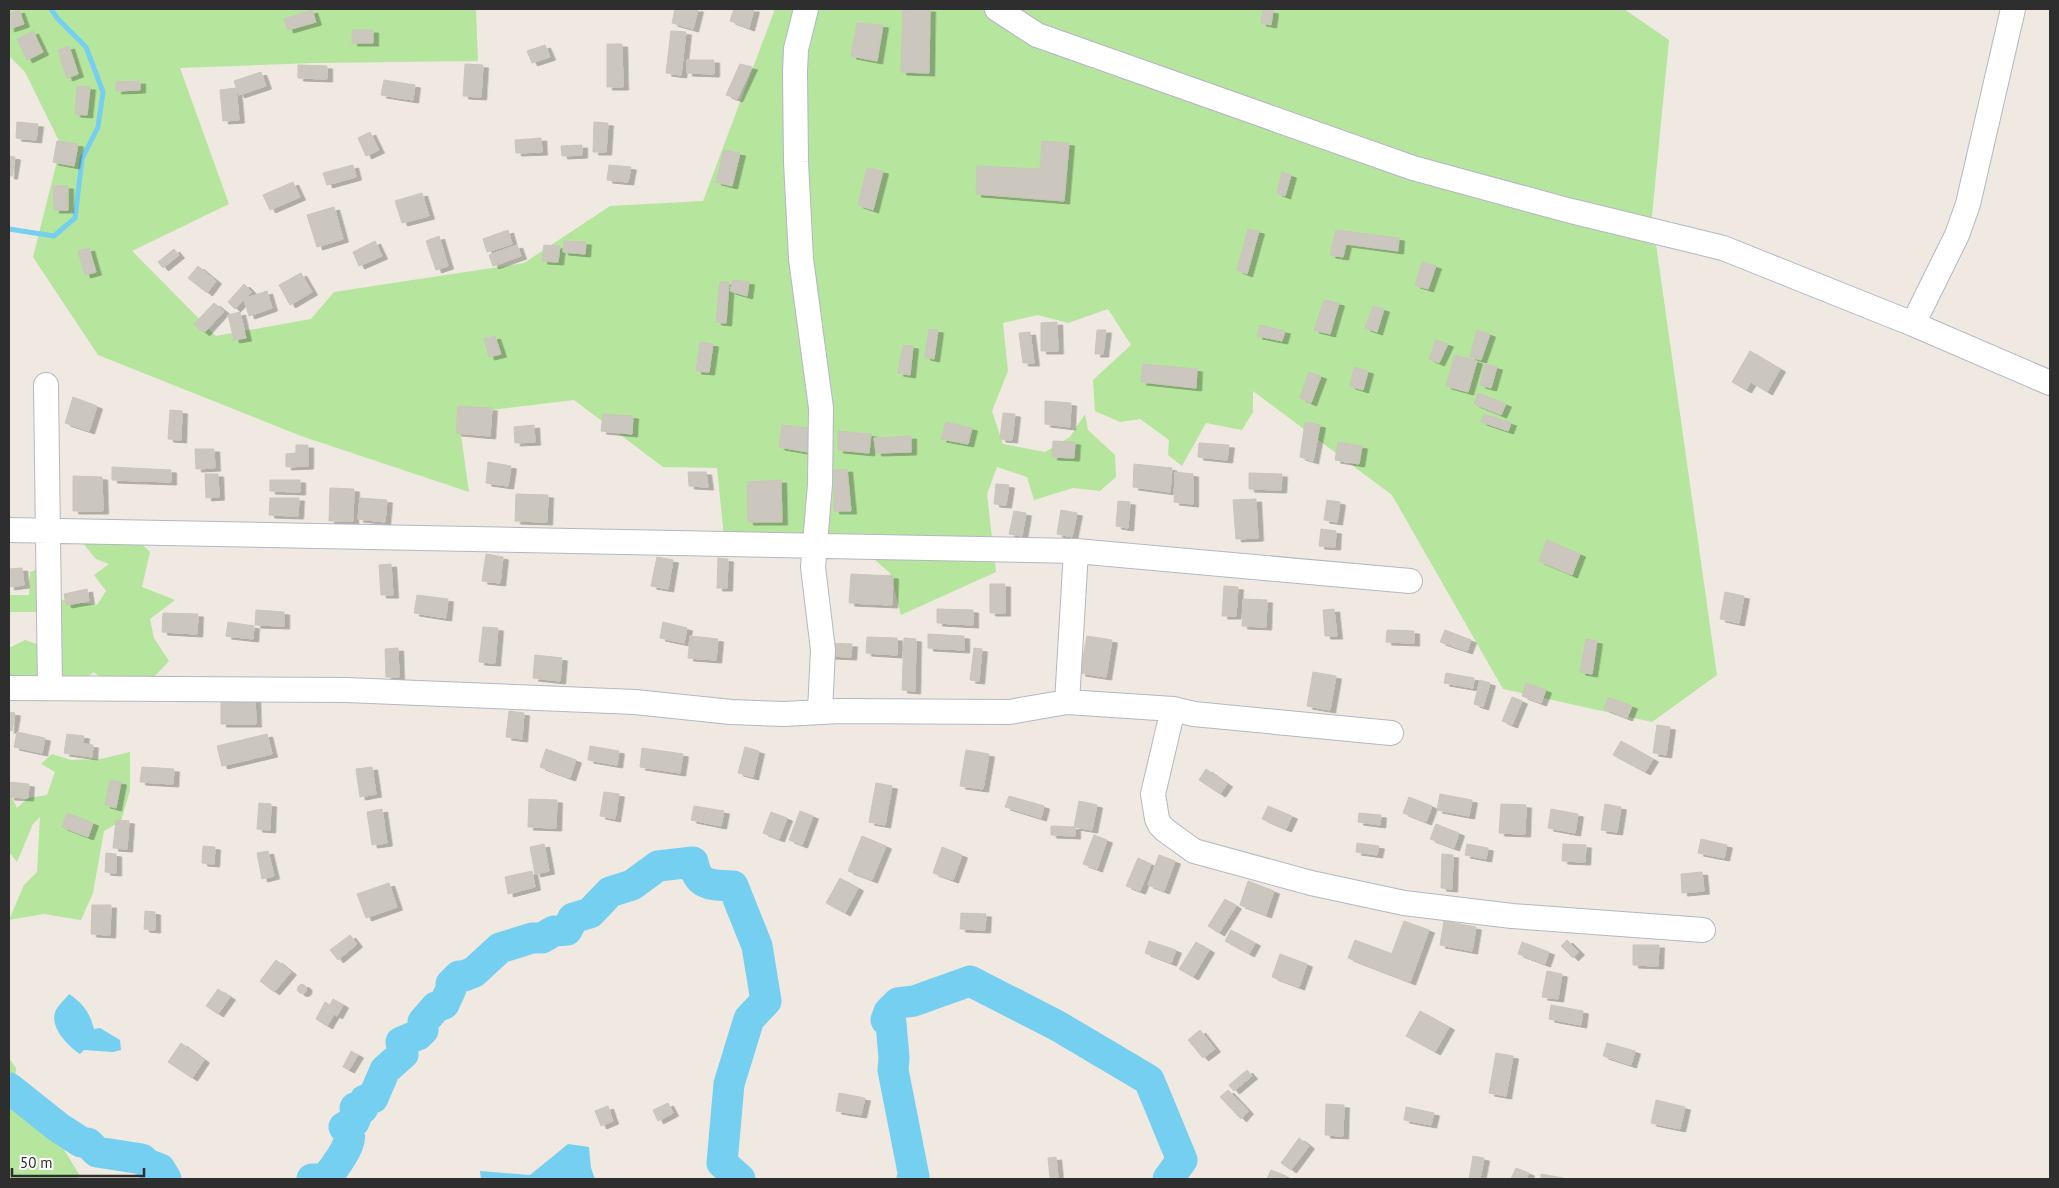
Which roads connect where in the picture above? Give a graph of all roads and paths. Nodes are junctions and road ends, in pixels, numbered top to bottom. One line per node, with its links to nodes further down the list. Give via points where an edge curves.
1 (806, 9): 9 (street, via 796,49 795,98 801,258 821,408 820,484)
2 (997, 9): 4 (street, via 1037,35 1413,168 1723,248)
3 (2013, 9): 4 (street, via 1968,204 1957,235)
4 (1913, 324): 5 (street)
5 (2050, 383)
6 (46, 385): 8 (street)
7 (9, 530): 8 (street)
8 (47, 530): 9 (street); 13 (street)
9 (814, 546): 10 (street); 16 (street, via 813,567 823,650)
10 (1076, 551): 11 (street); 14 (street)
11 (1410, 581)
12 (9, 688): 13 (street)
13 (50, 688): 16 (street, via 346,690 636,702 784,714)
14 (1066, 702): 15 (street); 16 (street, via 1008,712)
15 (1173, 709): 17 (street, via 1194,714); 18 (street, via 1153,794 1160,825 1194,851 1311,883 1404,902 1512,916)
16 (820, 711)
17 (1391, 734)
18 (1703, 930)

